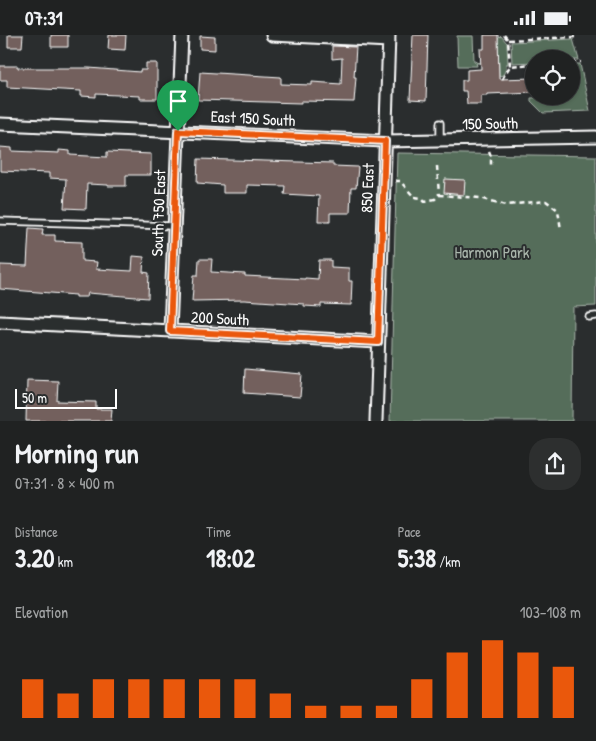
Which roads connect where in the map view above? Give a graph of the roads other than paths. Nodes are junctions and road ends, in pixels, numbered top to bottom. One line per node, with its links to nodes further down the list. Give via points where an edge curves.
1 (182, 35): 6 (street, South 750 East)
2 (272, 35): 3 (street)
3 (389, 38): 9 (street, 850 East)
4 (440, 123): 8 (lane)
5 (0, 124): 6 (street, East 150 South)
6 (178, 131): 9 (street, East 150 South); 11 (street, South 750 East)
7 (596, 137): 8 (street, 150 South)
8 (440, 140): 9 (street, 150 South)
9 (385, 141): 14 (street, 850 East)
10 (0, 221): 11 (lane)
11 (174, 226): 13 (street, South 750 East)
12 (0, 322): 13 (street, 200 South)
13 (170, 331): 14 (street, 200 South)
14 (378, 342): 15 (street, 850 East)
15 (376, 421)

